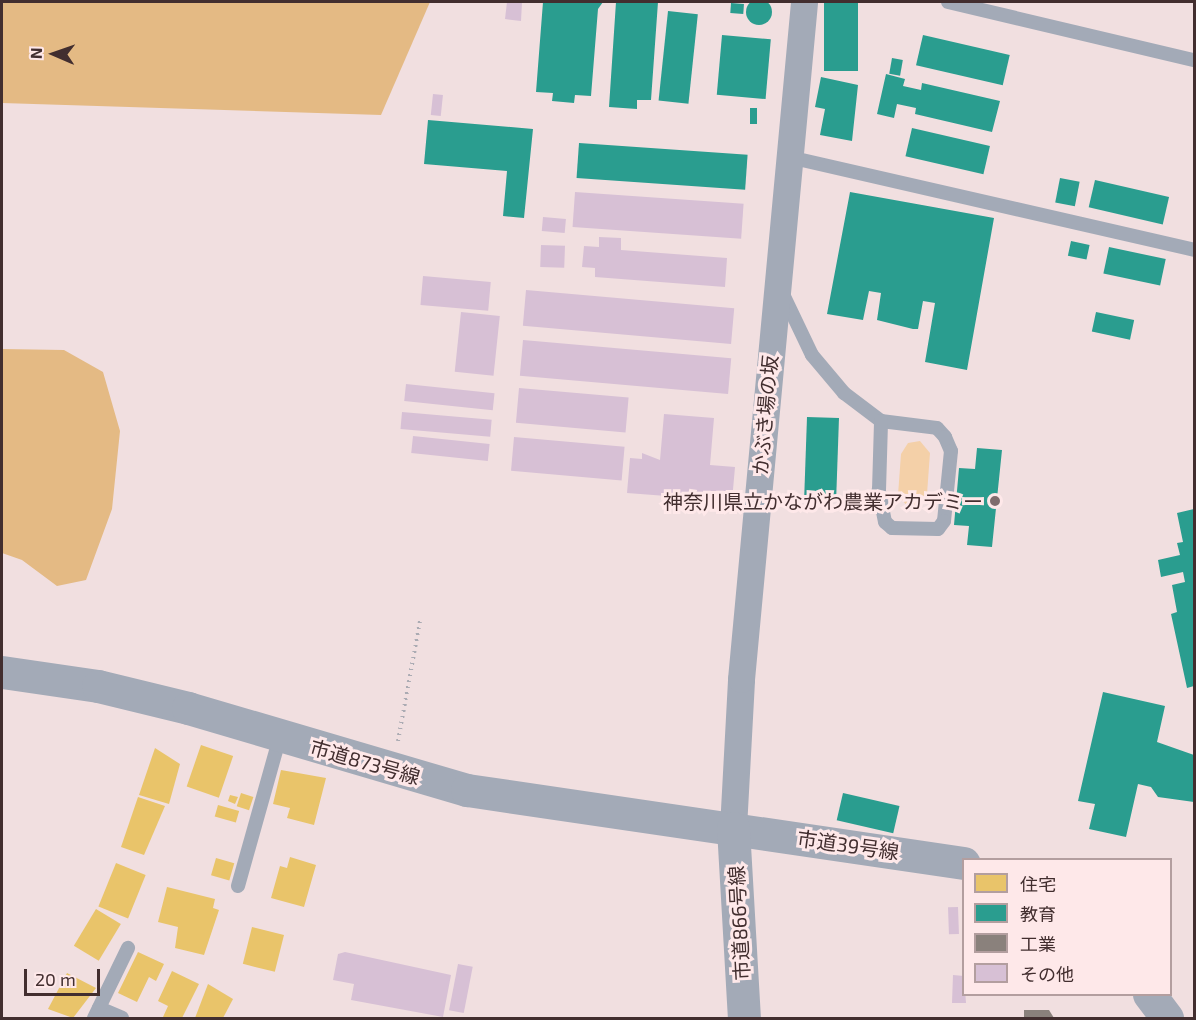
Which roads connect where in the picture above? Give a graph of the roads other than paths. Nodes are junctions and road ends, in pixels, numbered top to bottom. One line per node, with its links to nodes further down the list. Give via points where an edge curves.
1 (804, 2): 4 (street, かぶき場の坂)
2 (948, 2): 3 (lane)
3 (1194, 60)
4 (789, 157): 5 (lane); 6 (street, かぶき場の坂)
5 (1194, 250)
6 (777, 284): 7 (lane, via 812,355 844,393); 10 (street, かぶき場の坂, via 741,679)
7 (881, 421): 7 (lane, via 937,428 945,437 951,451 944,521 938,529 892,528 885,522 879,490)
8 (2, 672): 9 (street, 市道873号線, via 98,686)
9 (280, 737): 10 (street, 市道873号線, via 392,771 553,806); 12 (lane)
10 (733, 828): 11 (street, 市道39号線); 17 (street, 市道866号線)
11 (962, 863)
12 (238, 886)
13 (128, 948): 15 (lane)
14 (1150, 996): 18 (street)
15 (97, 1013): 16 (lane)
16 (123, 1018)
17 (744, 1018)
18 (1167, 1018)

